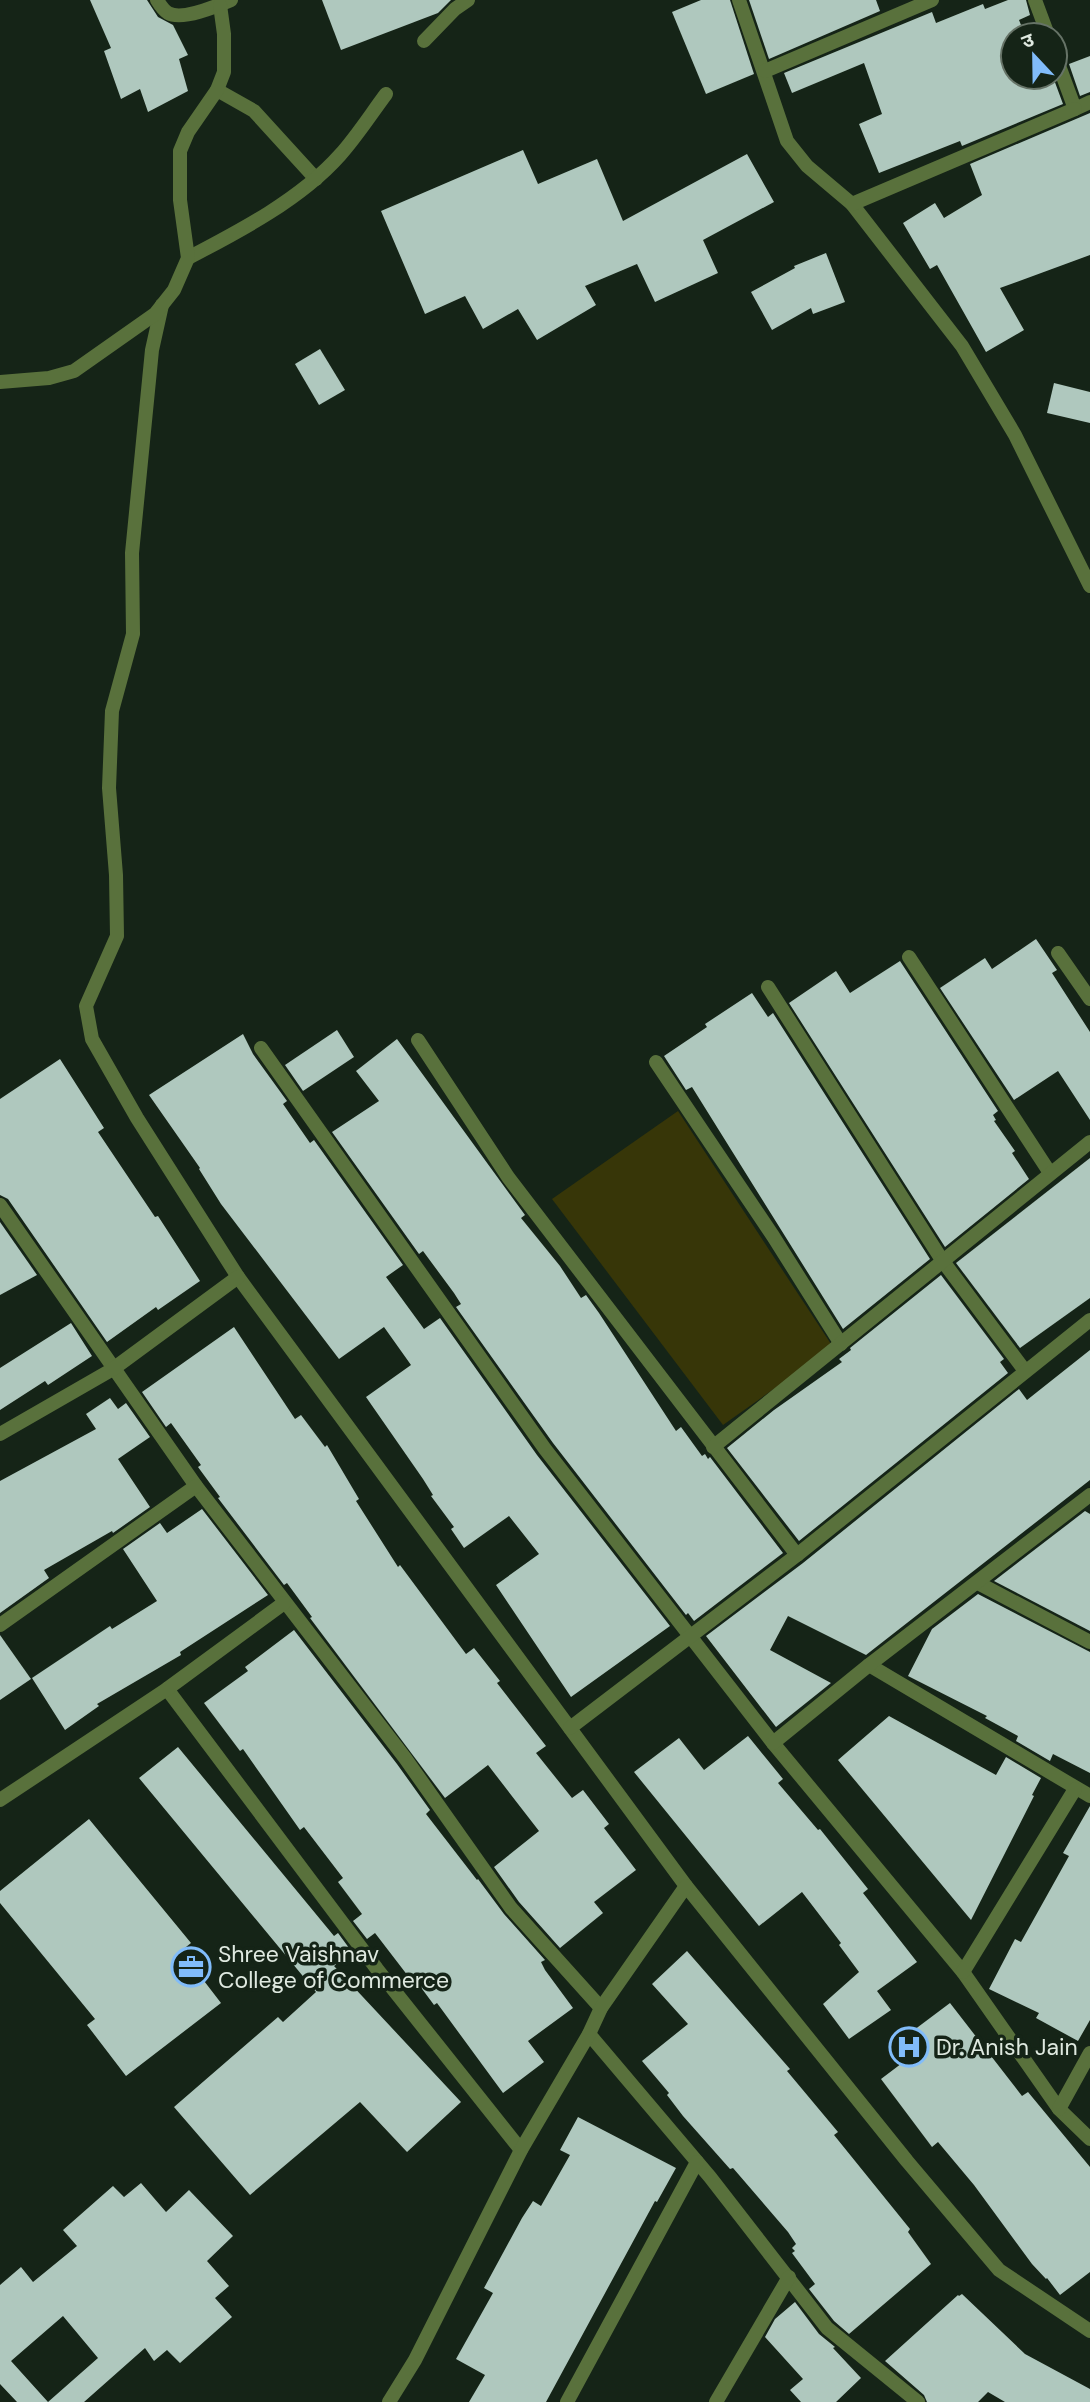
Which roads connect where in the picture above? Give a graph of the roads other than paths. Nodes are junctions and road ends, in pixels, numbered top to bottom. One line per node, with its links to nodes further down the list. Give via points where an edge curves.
1 (157, 0): 6 (street, via 176,16)
2 (468, 0): 9 (street)
3 (739, 0): 10 (street)
4 (932, 0): 7 (street)
5 (1035, 0): 8 (street)
6 (225, 2): 11 (street, via 225,72)
7 (911, 4): 10 (street)
8 (1043, 21)
9 (424, 41)
10 (765, 71): 17 (street, via 787,141 807,166)
11 (217, 90): 16 (street, via 254,111); 18 (street, via 180,151 180,200)
12 (1068, 91): 15 (street)
13 (386, 94): 16 (street)
14 (1090, 102): 15 (street)
15 (1075, 109): 17 (street)
16 (316, 179): 18 (street, via 238,232)
17 (852, 204): 21 (street, via 962,346 1014,435)
18 (188, 258): 19 (street)
19 (162, 305): 20 (street, via 74,371); 33 (street, via 152,350 131,553 133,634 112,711 109,788 117,936 86,1006 92,1039)
20 (0, 382)
21 (1090, 586)
22 (1058, 953): 25 (street)
23 (909, 957): 30 (street)
24 (768, 987): 32 (street)
25 (1090, 999)
26 (418, 1040): 39 (street, via 508,1177)
27 (261, 1048): 46 (street, via 545,1449)
28 (656, 1062): 35 (street)
29 (1090, 1142): 30 (street)
30 (1050, 1173): 32 (street)
31 (0, 1205): 36 (street)
32 (942, 1260): 35 (street); 37 (street)
33 (238, 1277): 36 (street); 50 (street)
34 (1090, 1320): 37 (street)
35 (841, 1344): 39 (street)
36 (113, 1369): 38 (street); 40 (street)
37 (1025, 1371): 42 (street)
38 (0, 1434)
39 (713, 1447): 42 (street)
40 (196, 1486): 44 (street); 45 (street)
41 (1090, 1495): 43 (street)
42 (797, 1555): 46 (street)
43 (978, 1583): 47 (street); 48 (street)
44 (284, 1603): 49 (street); 57 (street, via 405,1758 511,1908)
45 (0, 1625)
46 (691, 1636): 50 (street); 51 (street)
47 (1090, 1642)
48 (869, 1665): 51 (street); 52 (street)
49 (167, 1689): 54 (street); 62 (street)
50 (570, 1728): 55 (street)
51 (773, 1743): 56 (street)
52 (1075, 1789): 53 (street); 56 (street)
53 (1090, 1796)
54 (0, 1800)
55 (686, 1886): 57 (street); 65 (street, via 999,2270)
56 (962, 1972): 60 (street)
57 (601, 2007): 58 (street)
58 (589, 2034): 62 (street); 63 (street)
59 (1090, 2053): 60 (street)
60 (1059, 2109): 61 (street)
61 (1090, 2139)
62 (520, 2150): 66 (street, via 415,2360)
63 (697, 2162): 64 (street); 67 (street)
64 (789, 2277): 68 (street); 69 (street, via 827,2328)
65 (1090, 2331)
66 (389, 2402)
67 (567, 2402)
68 (716, 2402)
69 (918, 2402)

